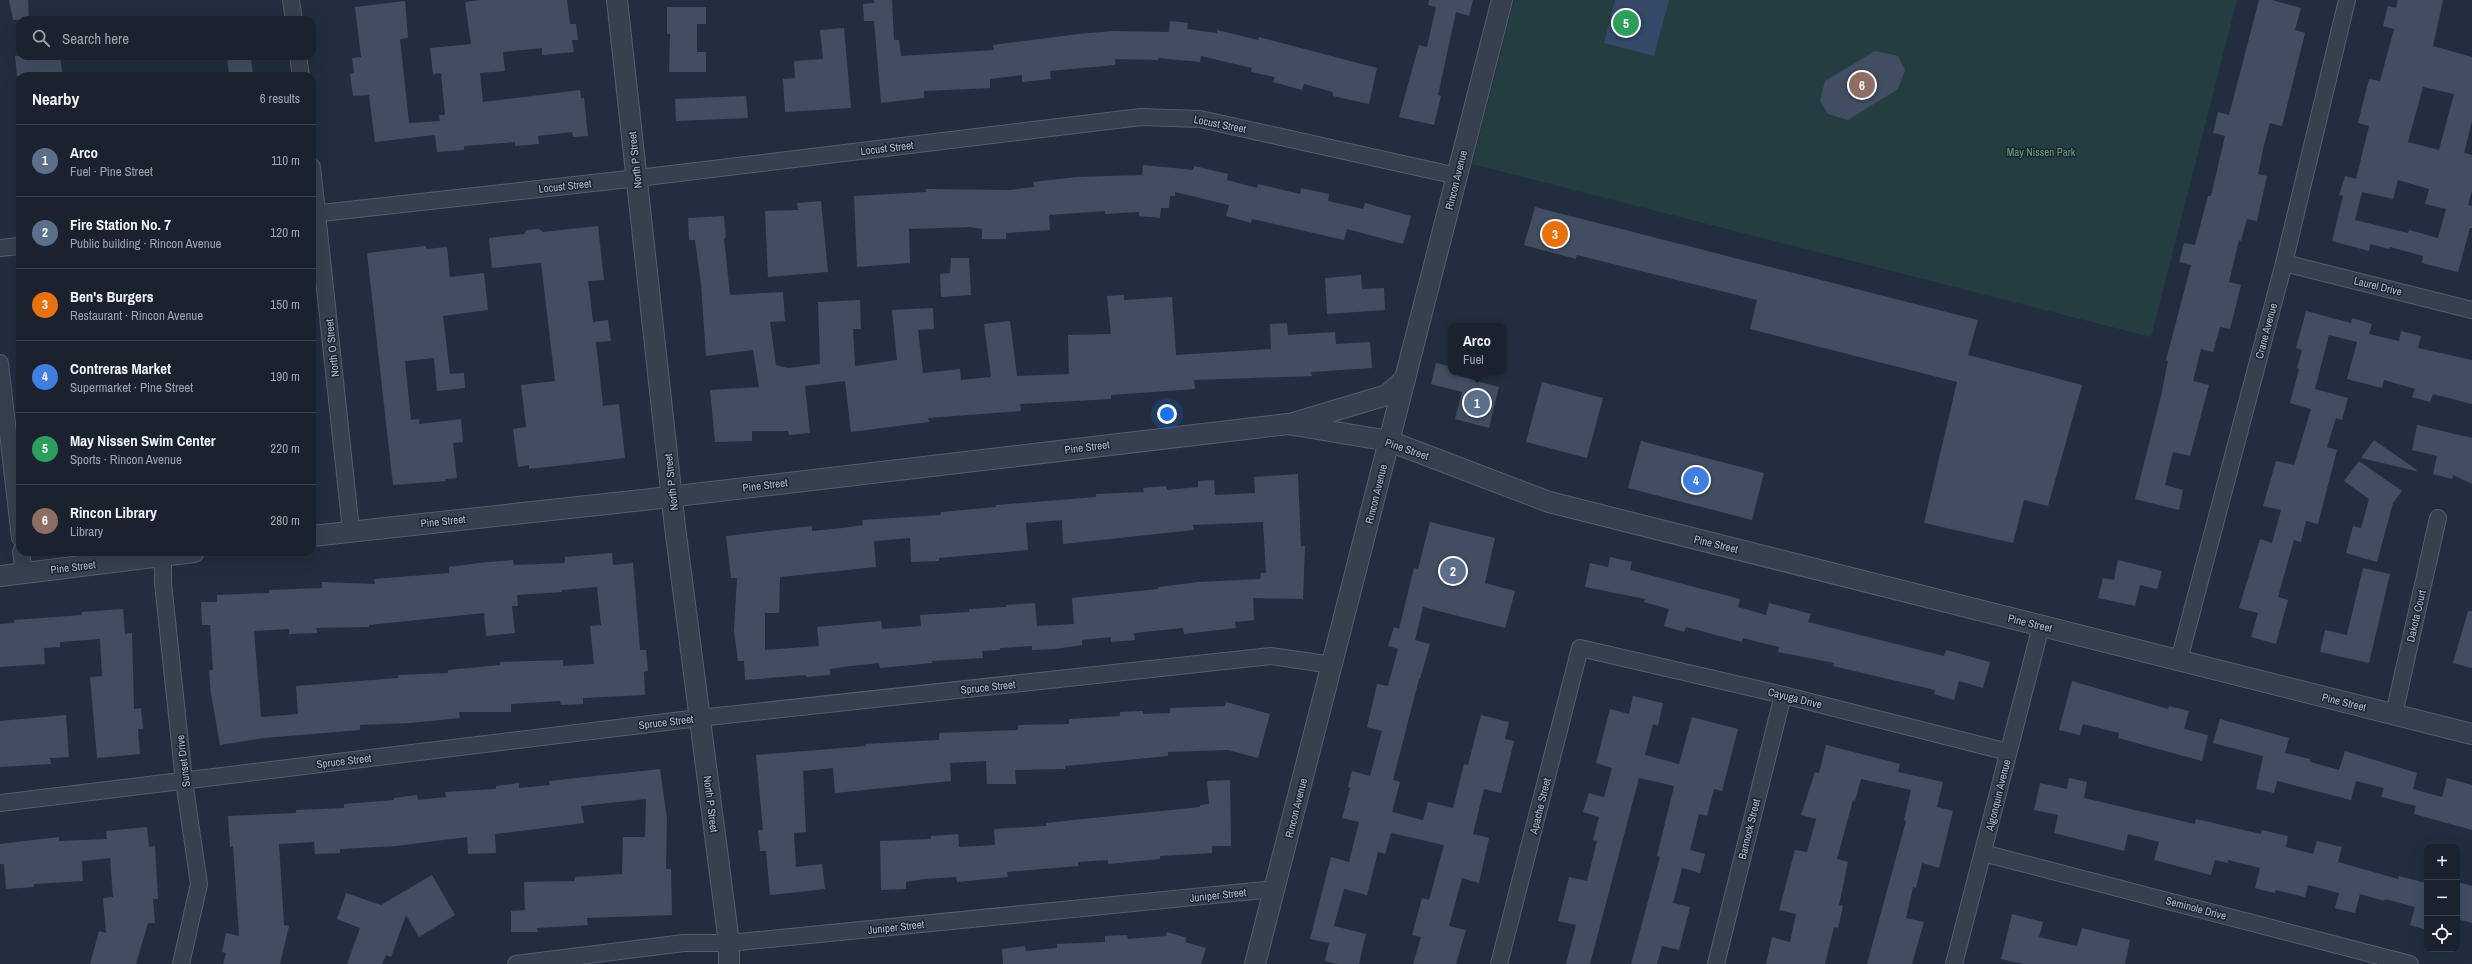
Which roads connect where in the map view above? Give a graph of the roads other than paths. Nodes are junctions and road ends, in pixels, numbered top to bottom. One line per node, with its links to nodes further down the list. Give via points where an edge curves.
1 (291, 0): 5 (street)
2 (617, 0): 9 (street, North P Street)
3 (1502, 0): 8 (street, Rincon Avenue)
4 (2347, 0): 14 (street, Crane Avenue)
5 (293, 16)
6 (299, 60): 7 (street)
7 (300, 72)
8 (1457, 176): 9 (street, Locust Street, via 1200,119 1141,117); 17 (street, Rincon Avenue)
9 (638, 178): 10 (street, Locust Street); 20 (street, North P Street)
10 (316, 213)
11 (316, 222): 23 (street, North O Street)
12 (16, 246): 13 (street)
13 (0, 248)
14 (2284, 263): 15 (street, Laurel Drive); 31 (street, Crane Avenue)
15 (2472, 310)
16 (0, 363): 21 (street)
17 (1405, 379): 18 (street, via 1387,395); 19 (street, Rincon Avenue)
18 (1288, 424): 19 (street, Pine Street); 20 (street, Pine Street)
19 (1389, 441): 29 (street, Pine Street, via 1549,502); 32 (street, Rincon Avenue)
20 (672, 496): 23 (street, Pine Street); 35 (street, North P Street)
21 (16, 503)
22 (2438, 518): 34 (street, Dakota Court)
23 (351, 530): 24 (street, Pine Street)
24 (316, 535)
25 (22, 556): 27 (street)
26 (163, 556): 27 (street, Pine Street); 38 (street, Sunset Drive, via 163,584)
27 (24, 573): 28 (street, Pine Street)
28 (0, 576)
29 (2041, 626): 31 (street, Pine Street); 37 (street, Algonquin Avenue)
30 (1580, 648): 33 (street, Cayuga Drive); 47 (street, Apache Street)
31 (2179, 660): 34 (street, Pine Street)
32 (1332, 665): 35 (street, Spruce Street, via 1271,656); 41 (street, Rincon Avenue)
33 (1783, 695): 37 (street, Cayuga Drive); 48 (street, Bannock Street)
34 (2394, 714): 36 (street, Pine Street)
35 (699, 718): 38 (street, Spruce Street); 42 (street, North P Street)
36 (2472, 734)
37 (2008, 752): 40 (street, Algonquin Avenue)
38 (184, 781): 39 (street, Spruce Street); 43 (street, Sunset Drive, via 199,884)
39 (0, 803)
40 (1983, 853): 49 (street, Algonquin Avenue); 50 (street, Seminole Drive)
41 (1276, 889): 42 (street, Juniper Street); 46 (street, Rincon Avenue)
42 (729, 943): 44 (street, Juniper Street, via 684,943); 45 (street, North P Street)
43 (182, 964)
44 (516, 964)
45 (729, 964)
46 (1255, 964)
47 (1499, 964)
48 (1716, 964)
49 (1954, 964)
50 (2410, 964)

